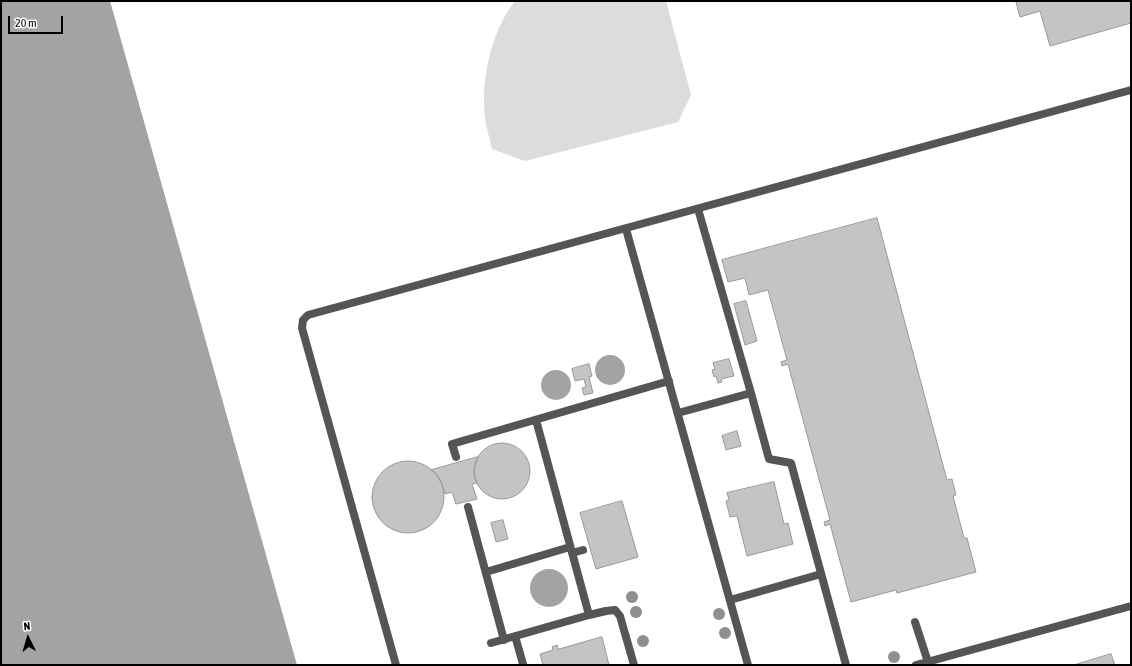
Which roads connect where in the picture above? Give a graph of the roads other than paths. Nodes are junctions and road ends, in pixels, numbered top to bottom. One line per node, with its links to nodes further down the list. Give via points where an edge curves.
1 (1131, 90): 2 (lane)
2 (698, 209): 3 (lane); 5 (lane)
3 (626, 228): 4 (lane); 23 (lane, via 316,313 303,320 302,328)
4 (669, 381): 6 (lane); 7 (lane)
5 (751, 393): 6 (lane); 13 (lane, via 769,459 791,463)
6 (678, 413): 14 (lane)
7 (536, 420): 8 (lane, via 452,444); 10 (lane)
8 (456, 457)
9 (468, 507): 12 (lane)
10 (571, 550): 11 (lane); 12 (lane); 16 (lane)
11 (583, 550)
12 (486, 572): 19 (lane)
13 (821, 574): 14 (lane); 26 (lane)
14 (730, 600): 25 (lane)
15 (1131, 606): 21 (lane)
16 (589, 615): 18 (lane); 24 (lane, via 615,610 620,616)
17 (916, 622): 21 (lane)
18 (515, 636): 19 (lane); 22 (lane)
19 (504, 640): 20 (lane)
20 (492, 643)
21 (928, 662): 27 (lane)
22 (523, 664)
23 (396, 665)
24 (634, 665)
25 (748, 665)
26 (846, 665)
27 (916, 665)

